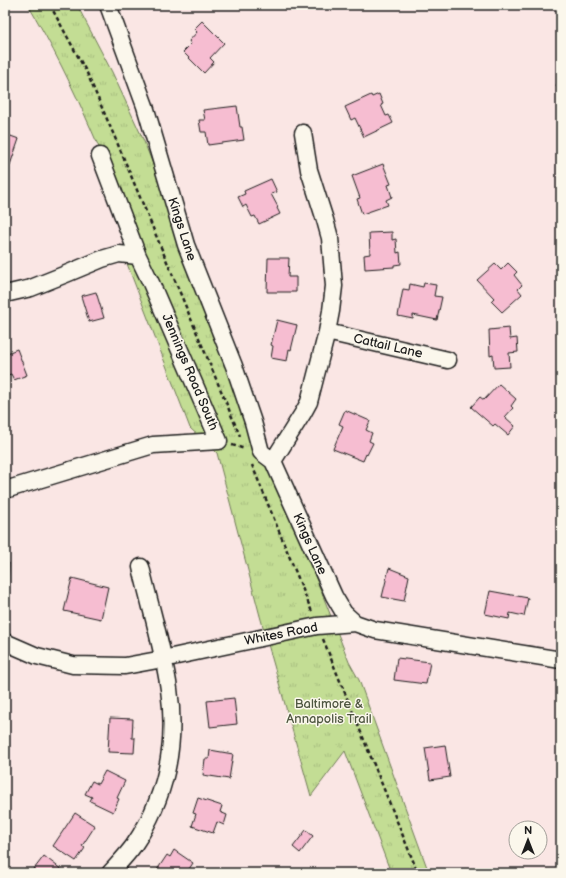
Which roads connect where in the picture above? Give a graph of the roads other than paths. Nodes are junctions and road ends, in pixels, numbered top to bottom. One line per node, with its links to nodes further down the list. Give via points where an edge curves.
1 (108, 5): 8 (street, Kings Lane, via 145,106 186,245 234,366 253,422)
2 (303, 134): 6 (street, via 309,170 330,238 334,286)
3 (100, 156): 4 (street, Jennings Road South)
4 (138, 256): 5 (street, via 119,254 31,288); 9 (street, Jennings Road South, via 220,441 153,445)
5 (5, 294)
6 (327, 332): 7 (street, Cattail Lane); 8 (street, via 309,402 303,413)
7 (448, 360)
8 (262, 459): 11 (street, Kings Lane, via 334,596 344,613)
9 (5, 490)
10 (141, 567): 13 (street)
11 (355, 623): 13 (street, Whites Road, via 317,626); 14 (street, Whites Road, via 375,630)
12 (5, 642): 13 (street, Whites Road, via 37,656 73,666 125,666)
13 (163, 659): 15 (street, via 172,722 168,764 161,791 148,822 133,846)
14 (561, 660)
15 (110, 873)

